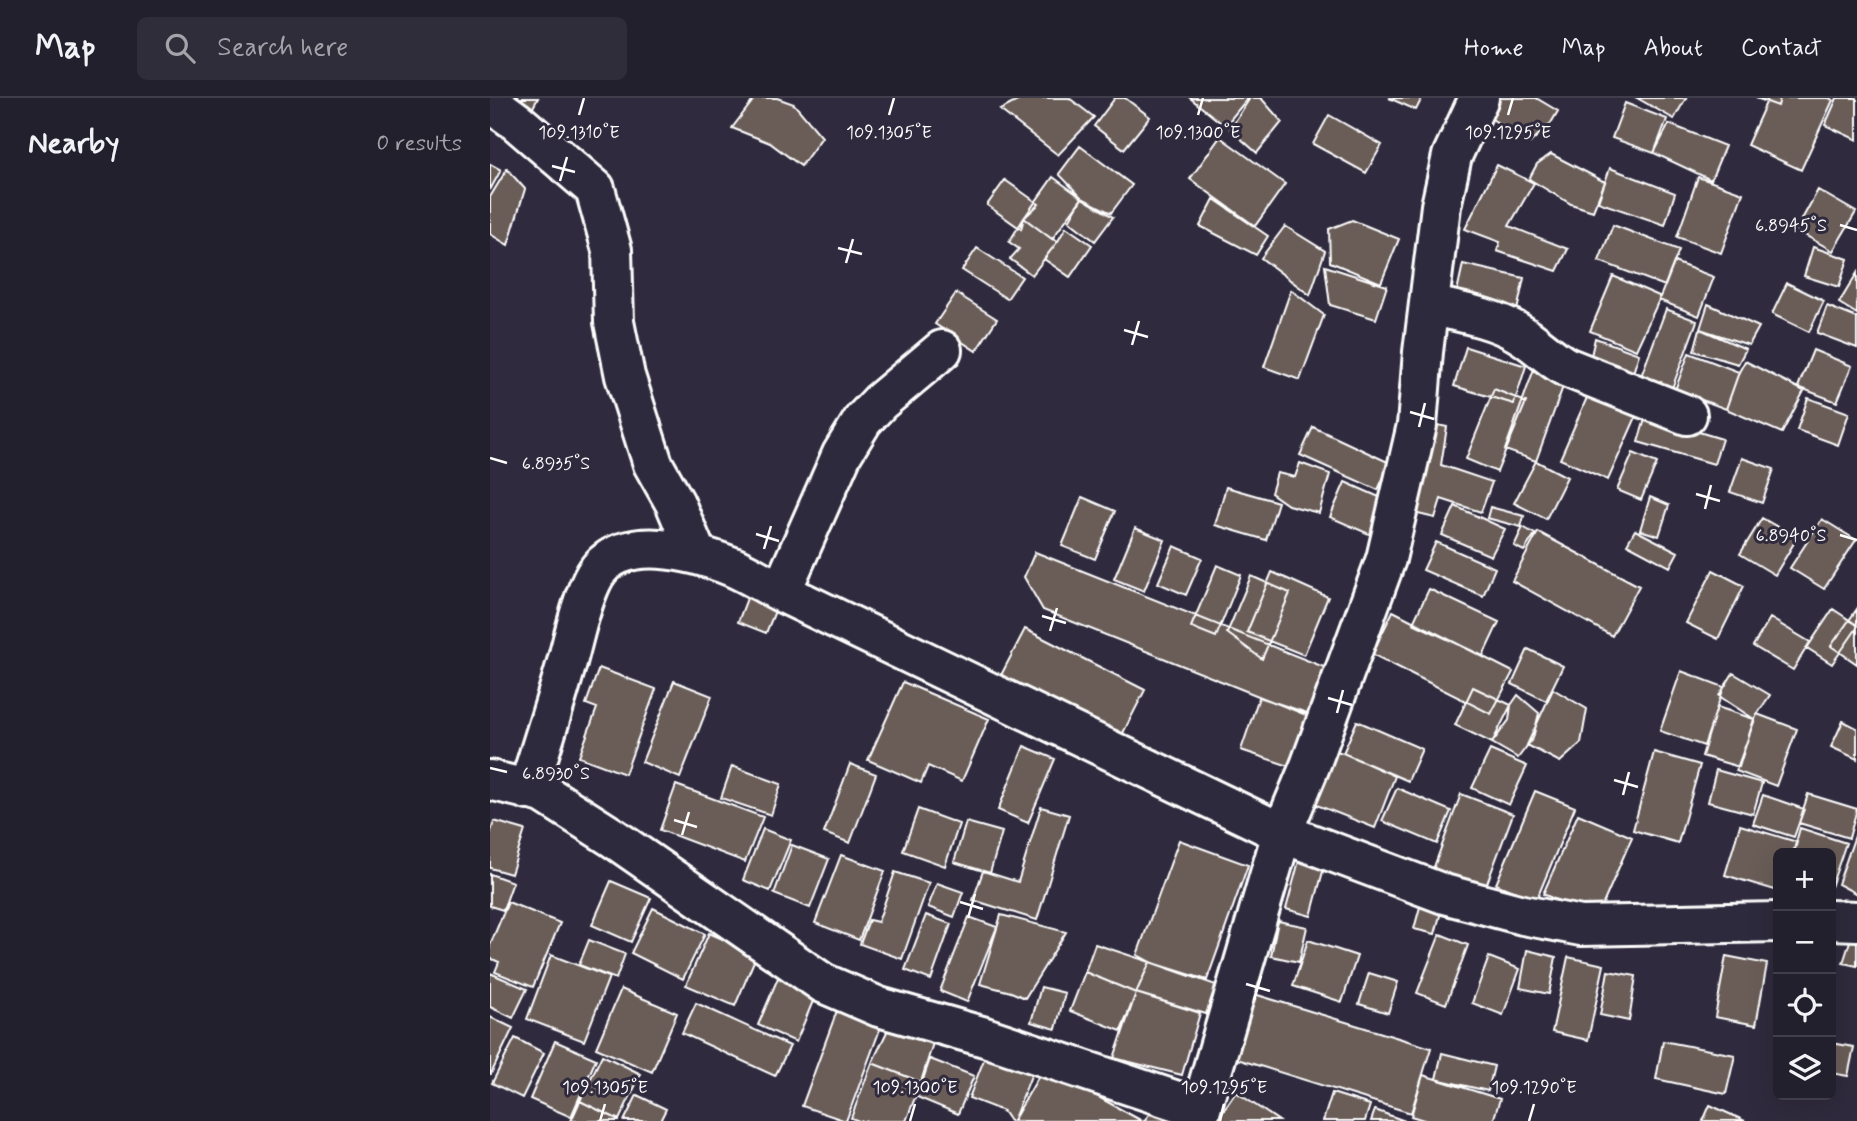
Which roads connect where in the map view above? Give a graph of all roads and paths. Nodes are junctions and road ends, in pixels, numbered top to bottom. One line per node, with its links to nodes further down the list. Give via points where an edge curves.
1 (1479, 98): 3 (street, via 1452,156)
2 (490, 102): 6 (street, via 595,189 612,250 614,322 625,376 653,464)
3 (1429, 305): 5 (street, via 1500,324 1566,367); 10 (street, via 1417,425 1386,559)
4 (942, 350): 7 (street, via 863,420 842,454)
5 (1687, 415)
6 (696, 553): 7 (street); 9 (street, via 648,549 623,553 594,576)
7 (780, 592): 10 (street)
8 (490, 780): 9 (street)
9 (528, 790): 14 (street, via 543,793 612,837 823,983 880,1007 985,1037)
10 (1282, 833): 12 (street, via 1444,894 1581,926); 14 (street)
11 (1836, 920): 13 (street)
12 (1773, 922)
13 (1857, 922)
14 (1198, 1115)

